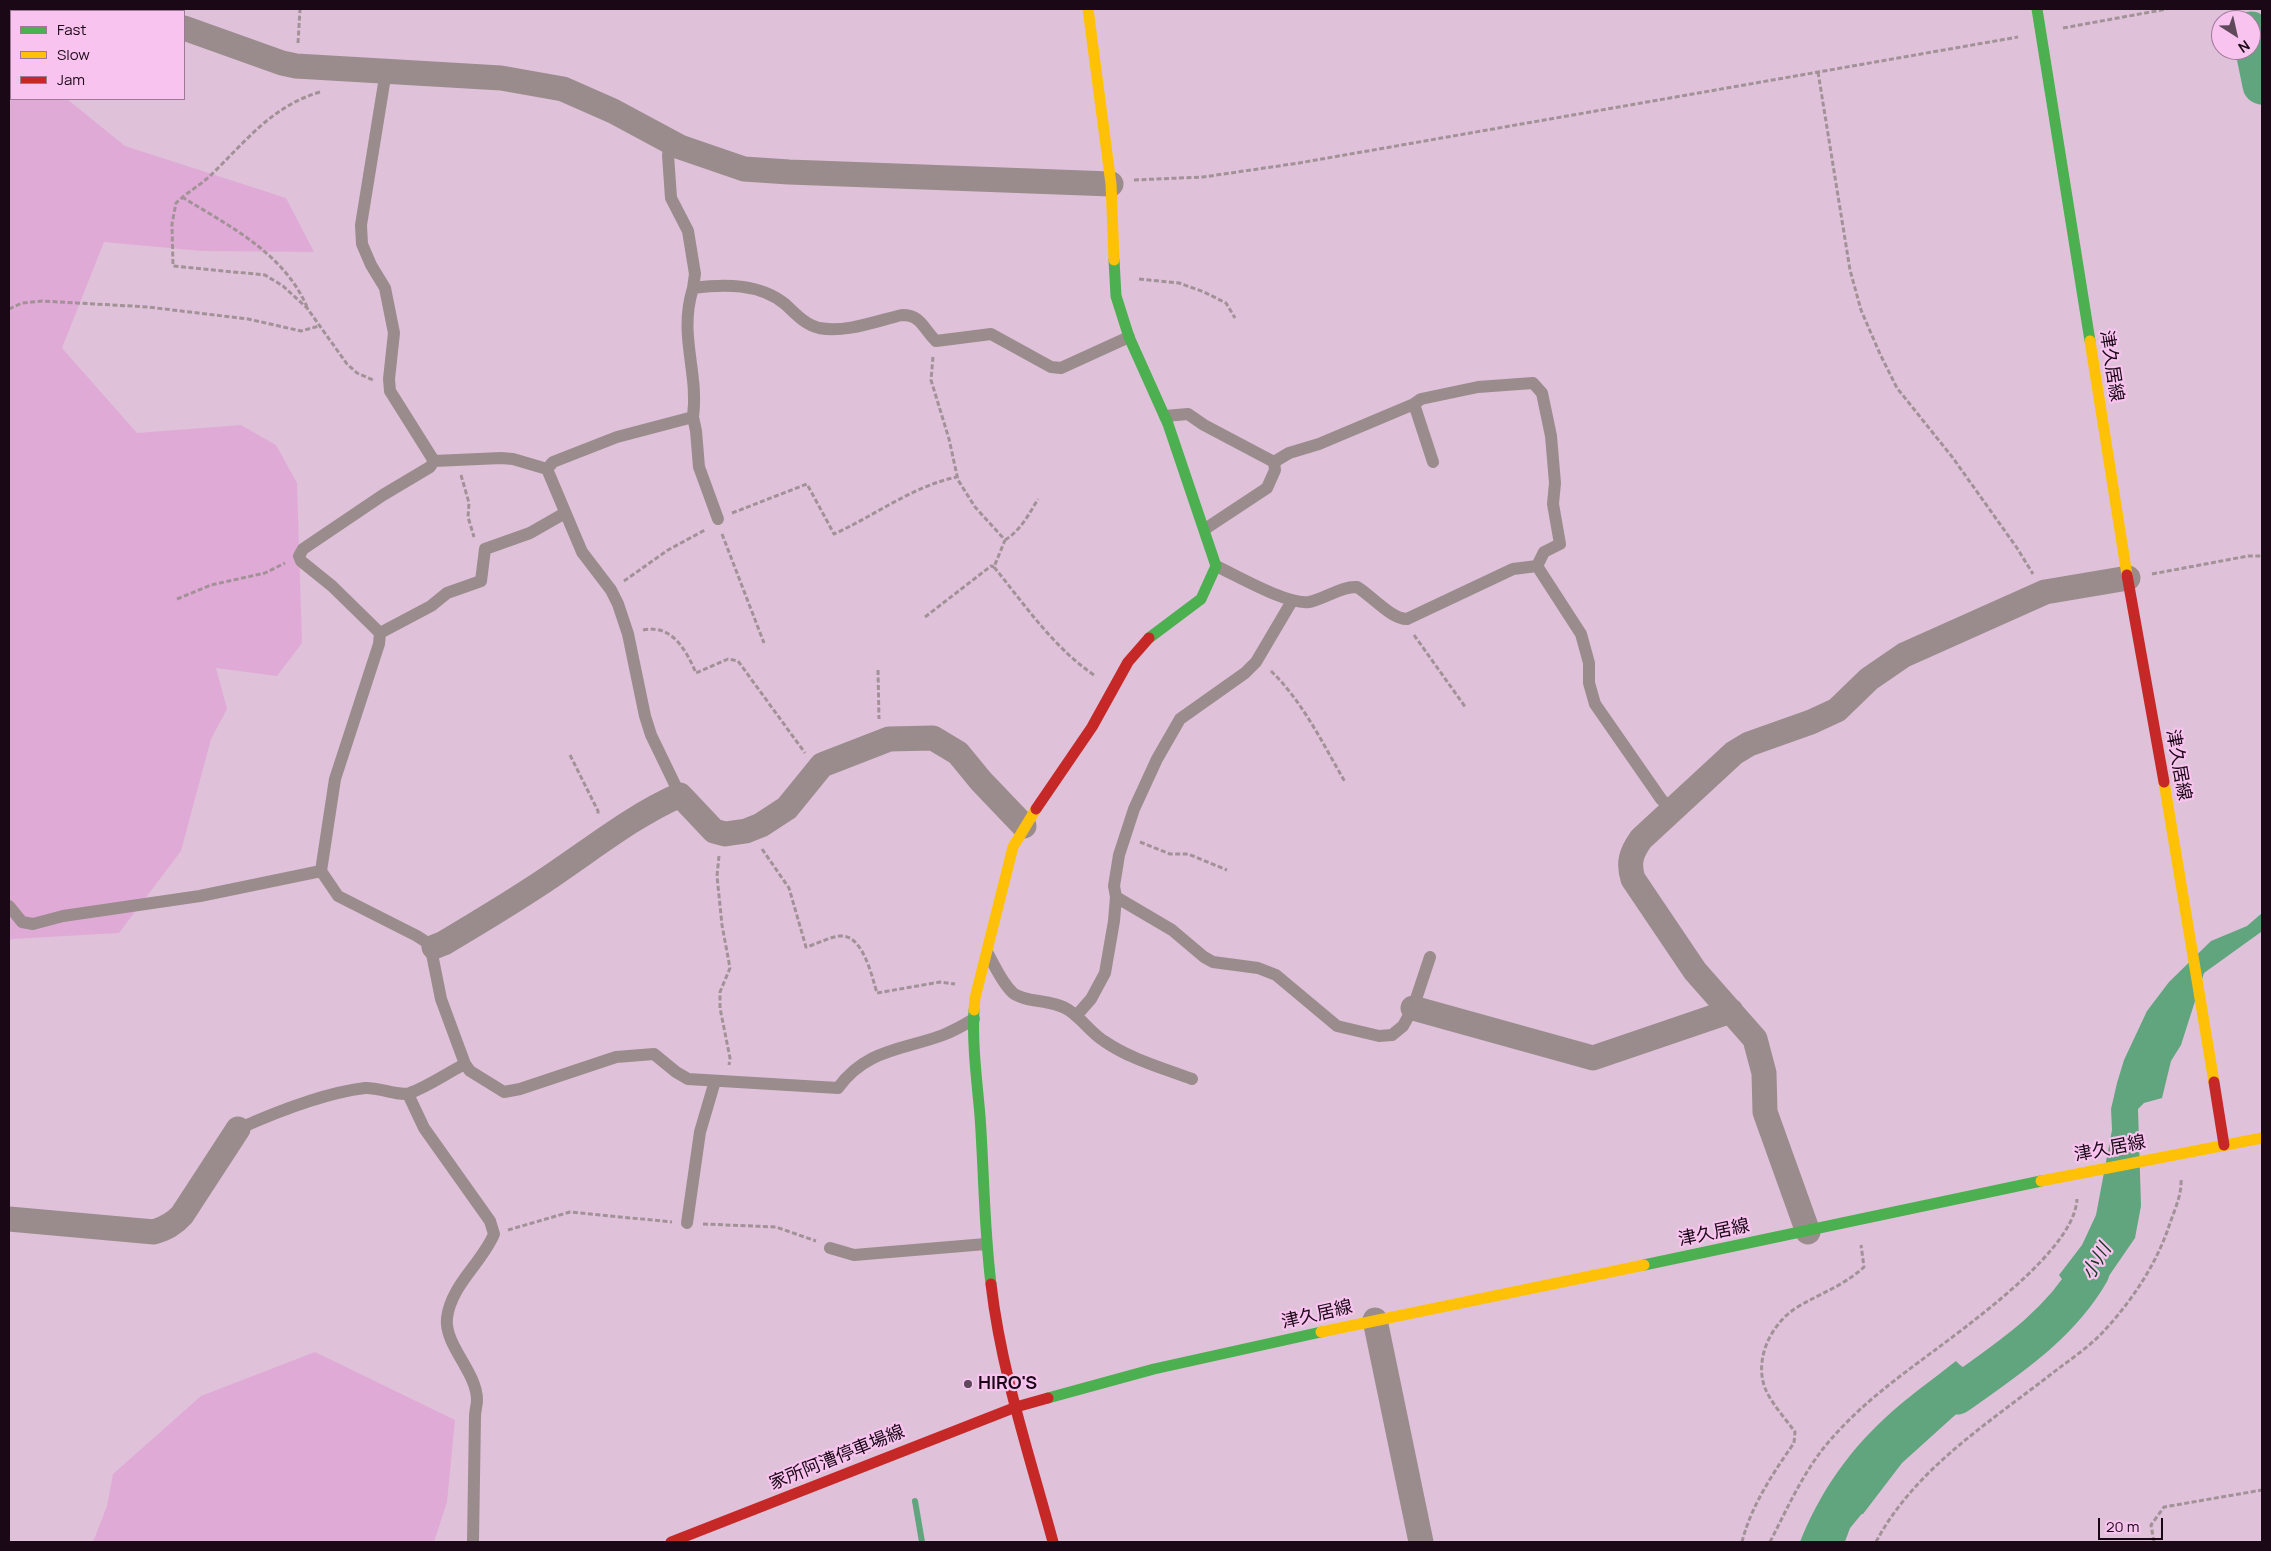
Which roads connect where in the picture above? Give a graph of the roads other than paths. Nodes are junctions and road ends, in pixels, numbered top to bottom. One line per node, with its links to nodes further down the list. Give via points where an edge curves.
1 (1088, 9): 6 (main road)
2 (2037, 9): 21 (main road, 津久居線)
3 (185, 28): 4 (street, via 296,66)
4 (386, 71): 5 (street, via 501,78 563,89); 12 (lane, via 361,225 362,244 385,288 394,333 390,391)
5 (670, 142): 6 (street, via 744,169); 7 (lane, via 671,198 688,231 695,274)
6 (1111, 182): 8 (main road, via 1116,296)
7 (693, 288): 8 (lane, via 729,286 753,289 773,297 818,327 849,327 910,315 918,318 936,342 991,334 1051,367 1062,368); 11 (lane, via 686,329 695,401)
8 (1129, 336): 10 (main road)
9 (1414, 404): 13 (lane, via 1289,453); 14 (lane); 20 (lane, via 1421,399 1478,387 1533,383 1539,388 1551,436 1555,483 1553,504 1560,544 1544,552)
10 (1165, 416): 13 (lane, via 1188,414); 18 (main road)
11 (693, 417): 15 (lane, via 617,438 553,462); 17 (lane, via 698,467)
12 (434, 461): 15 (lane, via 513,459); 23 (lane, via 430,467 309,545 299,556)
13 (1274, 462): 18 (lane, via 1275,470 1267,488)
14 (1433, 462)
15 (547, 469): 16 (lane)
16 (565, 513): 23 (lane, via 530,533 485,549 481,581 447,593 431,606); 24 (lane, via 582,552 618,604 628,634 645,716)
17 (718, 522)
18 (1205, 528): 19 (main road)
19 (1216, 566): 22 (lane); 26 (main road, via 1201,599 1154,632 1128,662 1092,727)
20 (1537, 566): 22 (lane, via 1513,568 1403,619 1357,587 1318,600); 25 (lane, via 1581,634 1595,704)
21 (2128, 578): 25 (street, via 2045,592 1904,655 1869,679 1836,710 1734,753); 43 (main road, 津久居線)
22 (1292, 601): 28 (lane, via 1256,662 1180,719 1143,787 1124,838 1118,855 1114,886)
23 (380, 634): 27 (lane, via 335,779)
24 (680, 795): 26 (street, via 714,831 751,829 787,808 822,764 889,739 934,738 958,753); 30 (street, via 634,818 514,902)
25 (1671, 809): 34 (street, via 1632,852 1630,868 1633,879 1695,971)
26 (1024, 826): 31 (main road, via 1013,847)
27 (322, 871): 29 (lane, via 200,896 63,916 33,924 22,922); 30 (lane, via 338,896)
28 (1116, 897): 33 (lane, via 1172,930 1213,962 1244,964 1276,975 1337,1026 1379,1036 1392,1035 1403,1026); 35 (lane, via 1105,973 1091,999)
29 (9, 906)
30 (434, 947): 37 (lane, via 432,954 441,999)
31 (988, 953): 35 (lane, via 1014,993 1052,1002); 36 (main road, via 978,987)
32 (1430, 957): 33 (lane)
33 (1413, 1008): 34 (street, via 1593,1058)
34 (1731, 1011): 46 (street, via 1755,1039 1759,1050 1764,1073 1765,1112)
35 (1076, 1016): 38 (lane, via 1104,1042 1138,1059)
36 (974, 1020): 39 (lane, via 942,1035 900,1046 866,1061 838,1088); 47 (main road)
37 (465, 1064): 39 (lane, via 470,1071 504,1092 602,1061 654,1054 688,1079); 40 (lane)
38 (1192, 1078)
39 (720, 1080): 45 (lane, via 700,1132)
40 (408, 1094): 41 (lane, via 374,1088 354,1090 275,1113); 51 (lane, via 424,1128 490,1220 494,1234 467,1274 447,1318 448,1329 472,1381 477,1400)
41 (238, 1129): 44 (street, via 182,1215 171,1226 154,1232)
42 (2262, 1138): 43 (main road)
43 (2224, 1145): 46 (main road, 津久居線)
44 (9, 1219)
45 (687, 1223)
46 (1808, 1232): 49 (main road, 津久居線)
47 (986, 1244): 48 (lane, via 854,1255); 50 (main road, via 994,1314)
48 (830, 1248)
49 (1374, 1320): 50 (main road, 津久居線, via 1154,1369); 54 (street)
50 (1016, 1407): 52 (main road, 家所阿漕停車場線); 53 (main road)
51 (473, 1542)
52 (671, 1542)
53 (1053, 1542)
54 (1421, 1542)

